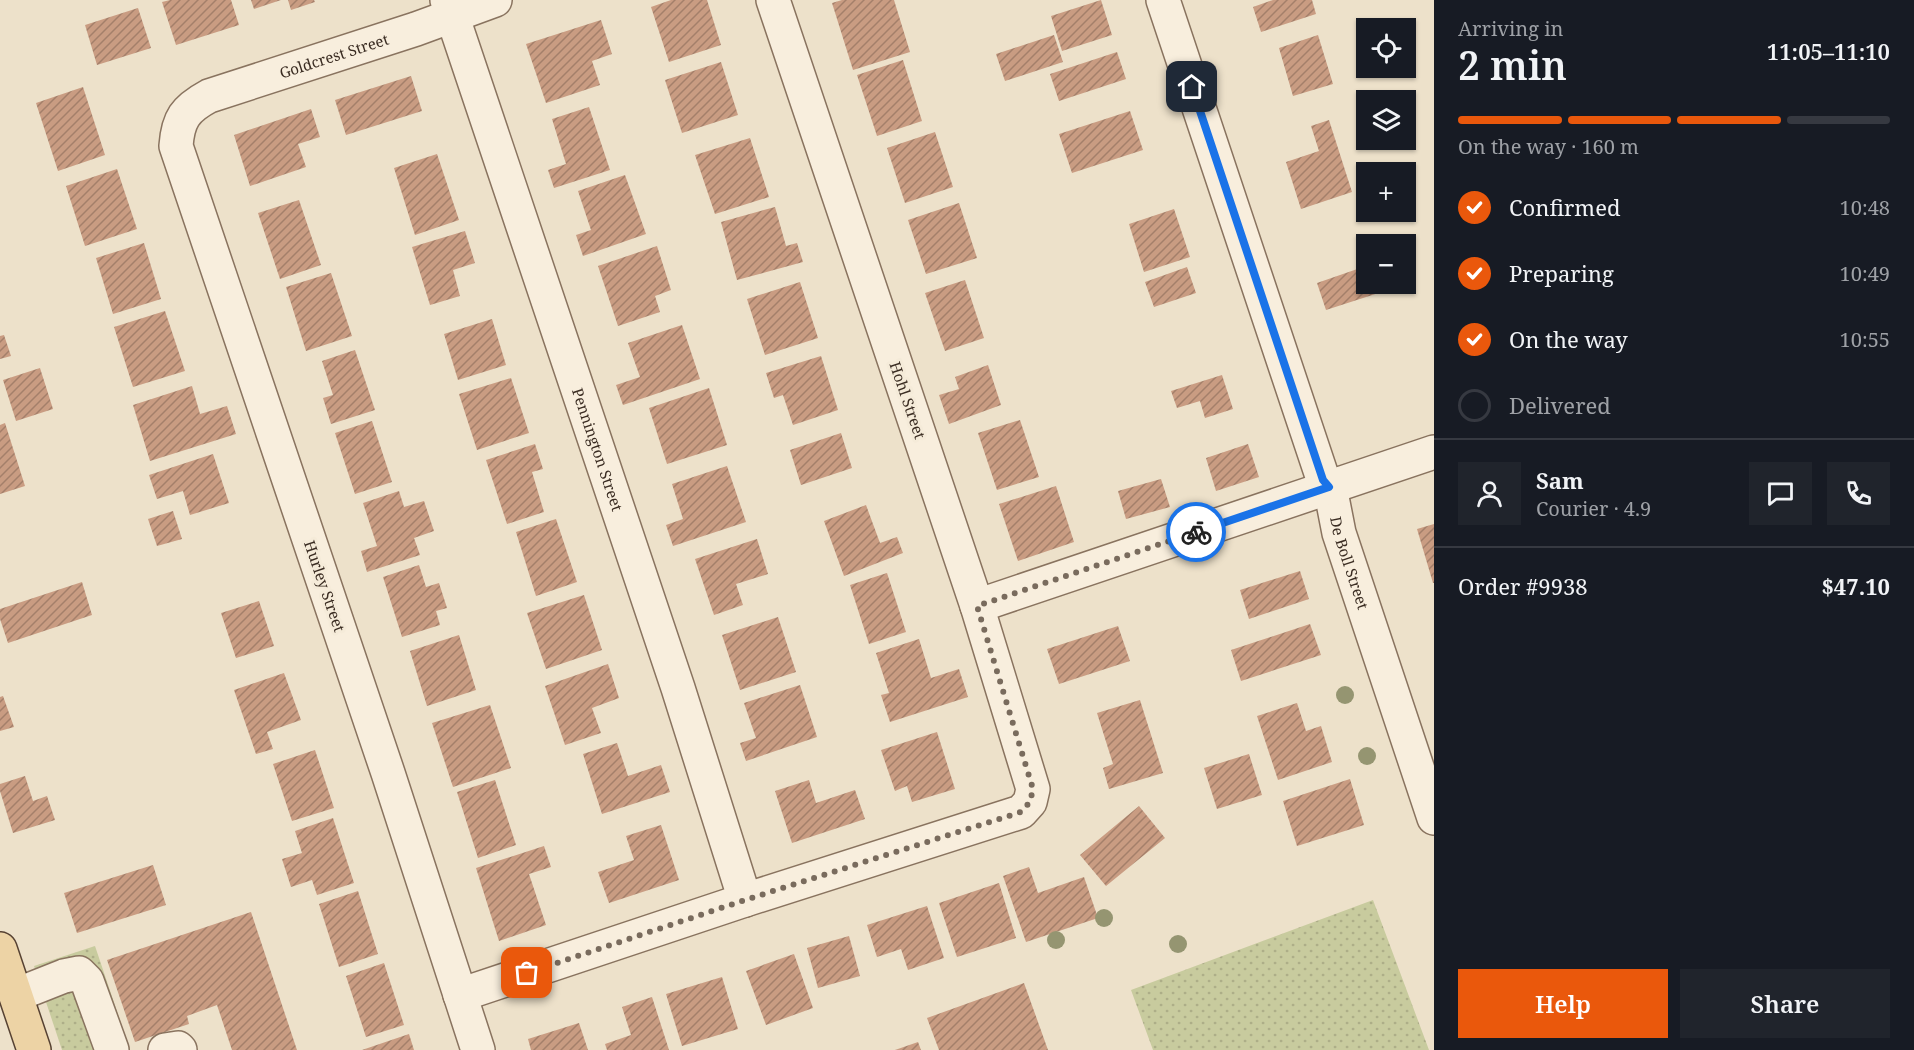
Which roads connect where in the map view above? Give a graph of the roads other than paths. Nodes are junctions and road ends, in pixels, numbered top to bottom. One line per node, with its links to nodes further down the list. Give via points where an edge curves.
1 (495, 0): 4 (street, Goldcrest Street)
2 (773, 0): 8 (street, Hohl Street)
3 (1163, 0): 7 (street, De Boll Street, via 1323,480)
4 (449, 8): 5 (street, Goldcrest Street, via 209,96 193,105); 10 (street, Pennington Street, via 678,688)
5 (179, 123): 13 (street, Hurley Street, via 176,146)
6 (1434, 452): 7 (street)
7 (1329, 487): 8 (street); 9 (street, De Boll Street, via 1339,533)
8 (977, 606): 10 (street, Hohl Street, via 1033,789 1030,802 1021,812)
9 (1434, 818)
10 (745, 900): 13 (street)
11 (0, 949): 12 (main road)
12 (16, 995): 14 (main road); 15 (street, via 79,973 87,981)
13 (460, 995): 18 (street, Hurley Street)
14 (34, 1050)
15 (112, 1050)
16 (165, 1050): 17 (street)
17 (180, 1050)
18 (478, 1050)

